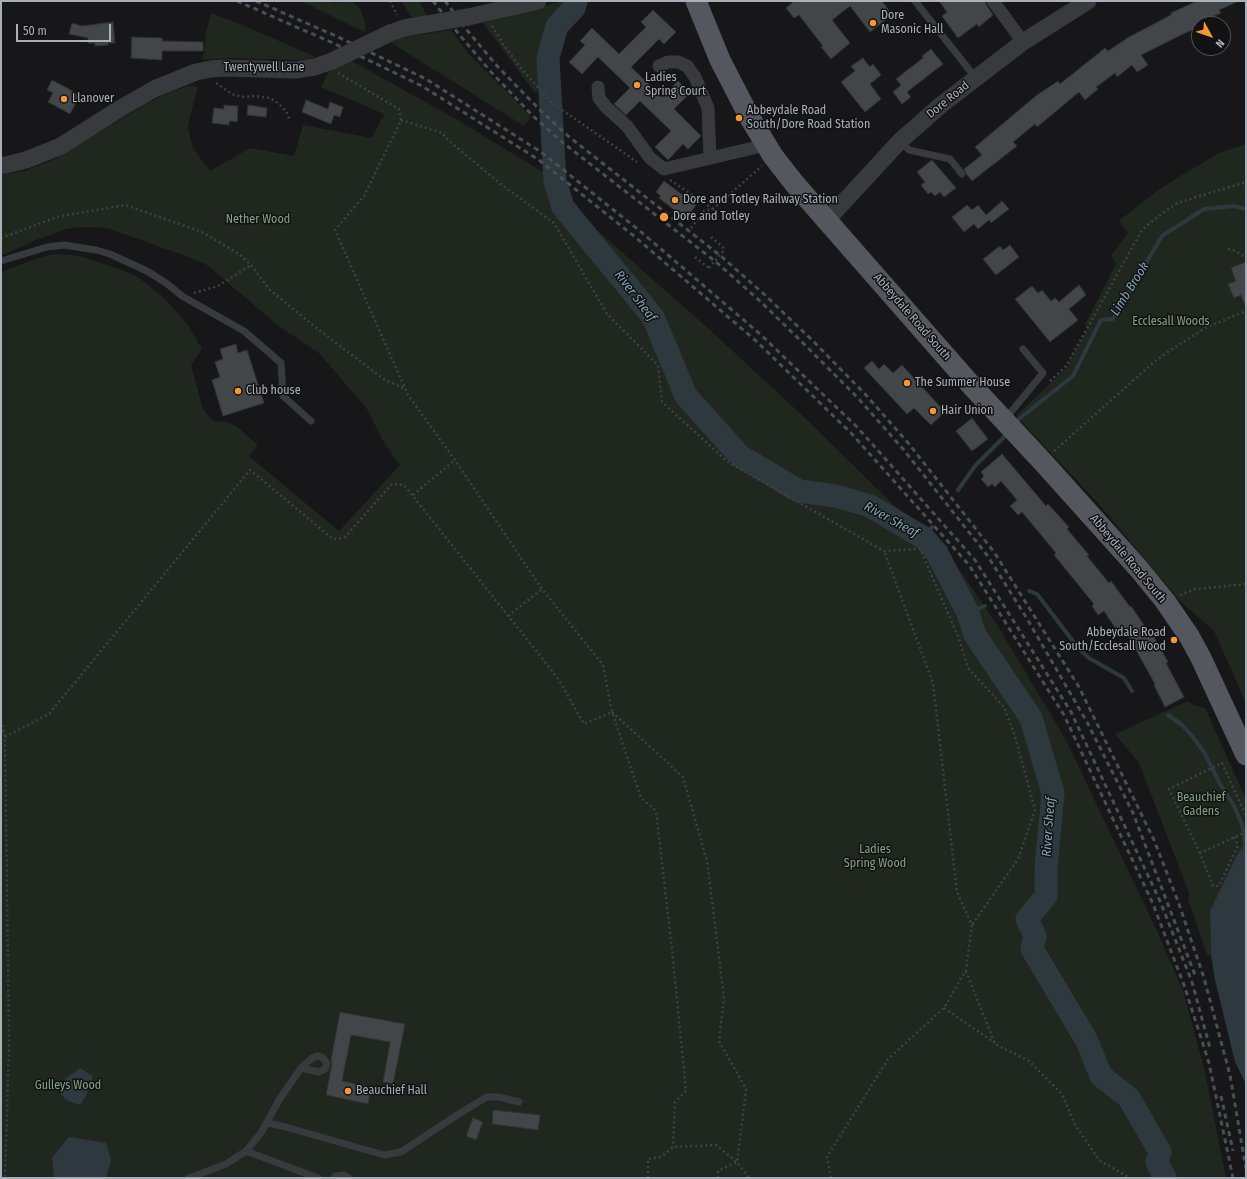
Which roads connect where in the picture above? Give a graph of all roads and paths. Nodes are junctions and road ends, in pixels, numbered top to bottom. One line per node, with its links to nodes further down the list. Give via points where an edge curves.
1 (538, 1): 6 (street, Twentywell Lane)
2 (696, 1): 17 (main road, Abbeydale Road South, via 720,60)
3 (916, 1): 12 (lane)
4 (993, 1): 8 (street)
5 (1088, 1): 8 (street, Dore Road)
6 (513, 4): 7 (street, Twentywell Lane)
7 (491, 9): 9 (street, Twentywell Lane, bridge, via 468,17 404,28); 19 (path, via 503,44 552,103)
8 (1023, 42): 12 (street, Dore Road)
9 (330, 62): 11 (street, Twentywell Lane, via 295,70); 14 (path, via 332,70 399,109)
10 (659, 66): 18 (street, via 672,62 683,64 695,77 708,108)
11 (204, 70): 15 (path, via 232,94 270,98 286,111); 20 (street, Twentywell Lane, via 154,89 60,146 26,160)
12 (975, 78): 16 (street, Dore Road)
13 (598, 87): 18 (street, via 599,98 606,107 627,126 650,158 664,169)
14 (401, 120): 38 (path, via 364,196 335,230); 44 (path, via 442,132 449,141 502,185 554,223 606,314 658,365 662,402 728,462)
15 (290, 121)
16 (900, 141): 21 (lane, via 909,150 950,159); 25 (street, Dore Road)
17 (769, 151): 18 (street); 24 (path); 25 (main road, Abbeydale Road South, via 794,184)
18 (710, 158)
19 (642, 165)
20 (1, 166)
21 (962, 174)
22 (666, 179): 24 (path)
23 (1246, 182): 37 (path, via 1177,203 1142,230 1066,366)
24 (713, 209): 26 (path, via 704,211)
25 (827, 220): 39 (main road, Abbeydale Road South)
26 (691, 228)
27 (711, 237): 30 (path, bridge, via 725,249 709,268)
28 (1, 238): 33 (path, via 57,217 125,205 202,232 239,254)
29 (1228, 249): 31 (path)
30 (695, 257)
31 (1246, 258)
32 (1, 261): 34 (lane, via 53,245 96,250 147,271)
33 (250, 265): 34 (path, via 218,286); 38 (path, via 270,290 319,330 385,380)
34 (182, 296): 40 (lane, via 244,332 282,363 283,396)
35 (1246, 311): 42 (path, via 1207,327 1154,362)
36 (1023, 350): 39 (lane, via 1043,373)
37 (1048, 382)
38 (404, 388): 41 (path)
39 (1004, 420): 42 (main road, Abbeydale Road South)
40 (311, 421)
41 (454, 460): 43 (path); 46 (path)
42 (1042, 461): 52 (main road, Abbeydale Road South, via 1139,569 1189,636)
43 (413, 495): 48 (path); 51 (path, via 404,485 392,484 344,538 333,539 250,470 49,714)
44 (884, 551): 57 (path, via 933,683 957,892); 57 (path, via 920,550 958,636 968,668 1004,707 1015,736 1034,810 1018,859)
45 (1246, 584): 47 (path)
46 (542, 589): 48 (path); 49 (path, via 603,665)
47 (1195, 589)
48 (508, 616): 49 (path, via 557,677 584,724)
49 (612, 712): 64 (path, via 641,798 656,811 686,1091 675,1102); 66 (path, via 683,777 707,862 724,998 719,1041 746,1089)
50 (1, 720): 51 (path)
51 (5, 737): 67 (path, via 9,1043)
52 (1246, 755)
53 (1246, 816): 56 (path, via 1222,763 1169,789)
54 (1246, 832): 55 (path)
55 (1234, 837): 56 (path); 56 (path, via 1238,845 1219,886 1213,886)
56 (1200, 853)
57 (972, 924): 58 (path)
58 (966, 970): 59 (path); 60 (path)
59 (944, 1008): 60 (path); 75 (path, via 888,1059 827,1157)
60 (995, 1044): 76 (path, via 1029,1061 1062,1094 1075,1125 1099,1160)
61 (301, 1068): 63 (lane)
62 (519, 1102): 63 (lane, via 487,1097 401,1152 384,1155)
63 (267, 1123): 65 (lane)
64 (673, 1147): 66 (path, via 716,1145); 72 (path, via 661,1157 648,1159)
65 (246, 1152): 68 (lane, via 226,1164); 69 (lane)
66 (737, 1162): 73 (path, via 718,1172); 74 (path)
67 (5, 1178)
68 (189, 1178)
69 (318, 1178)
70 (334, 1178): 71 (lane, via 344,1175)
71 (349, 1178)
72 (648, 1178)
73 (718, 1178)
74 (749, 1178)
75 (831, 1178)
76 (1130, 1178)

